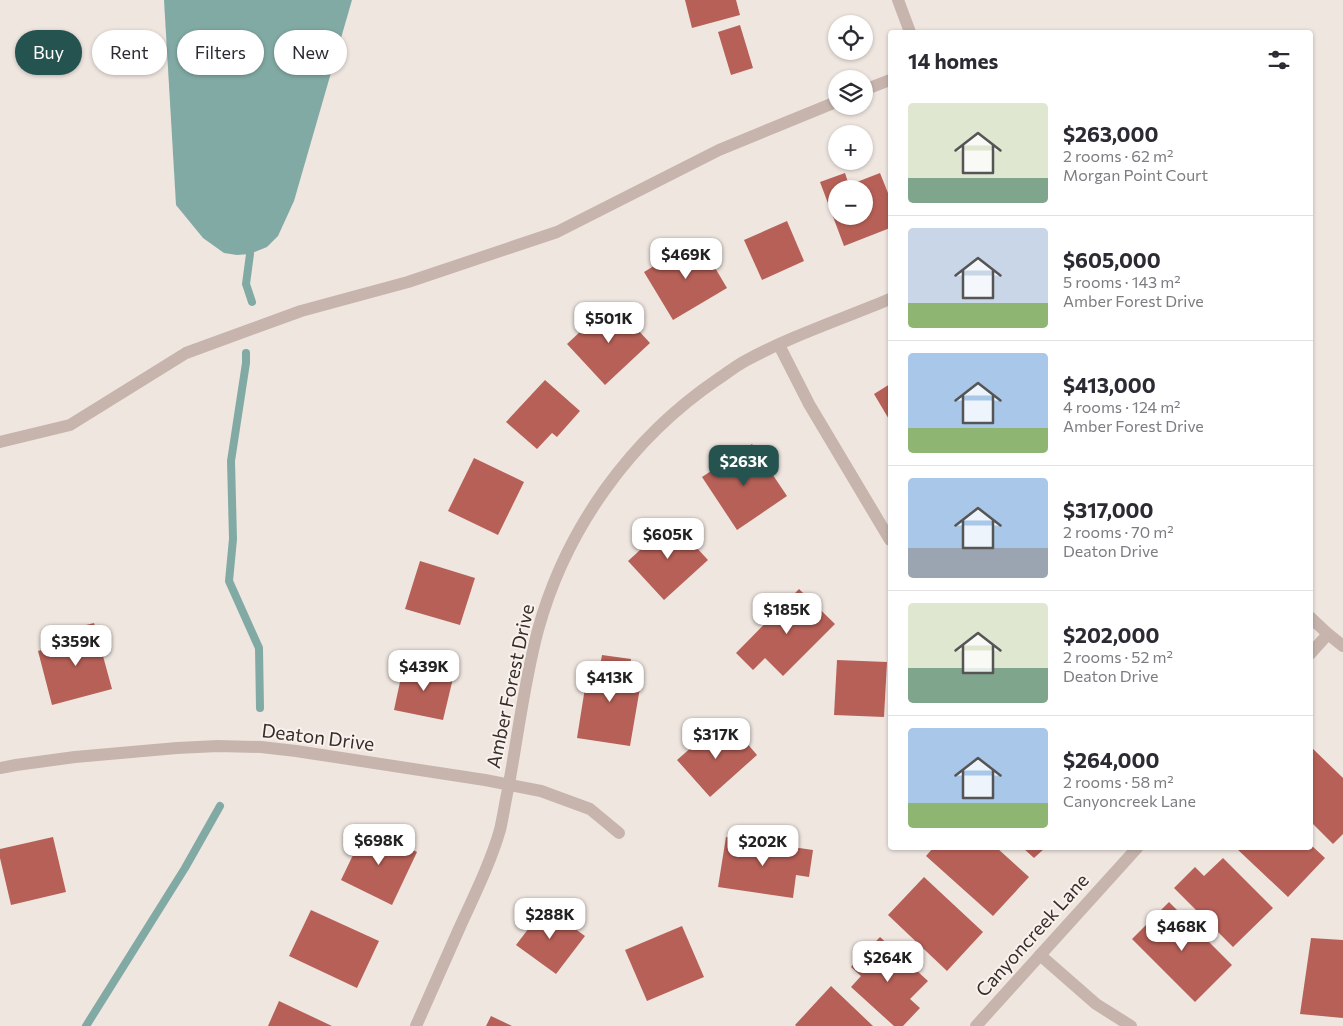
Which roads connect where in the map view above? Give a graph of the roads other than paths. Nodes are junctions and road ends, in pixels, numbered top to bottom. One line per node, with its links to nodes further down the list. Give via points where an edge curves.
1 (898, 0): 2 (street)
2 (909, 30)
3 (888, 81): 4 (street)
4 (873, 87)
5 (828, 105): 8 (street, via 719,150 557,232 408,282 301,311 186,353 70,425)
6 (888, 300): 7 (street, Amber Forest Drive)
7 (779, 345): 9 (street, via 809,404); 15 (street, Amber Forest Drive, via 744,362 673,414 624,465 572,541 538,629)
8 (0, 442)
9 (888, 537)
10 (1313, 620): 11 (street)
11 (1328, 634): 12 (street); 13 (street)
12 (1343, 646)
13 (1313, 651)
14 (0, 768): 15 (street, Deaton Drive, via 218,746 316,754)
15 (509, 784): 16 (street, Deaton Drive, via 541,791 590,809); 19 (street, Amber Forest Drive, via 500,829 484,875)
16 (619, 833)
17 (1135, 850): 18 (street, Canyoncreek Lane)
18 (1040, 955): 20 (street, Canyoncreek Lane); 21 (street, via 1096,1004)
19 (416, 1026)
20 (976, 1026)
21 (1131, 1026)

